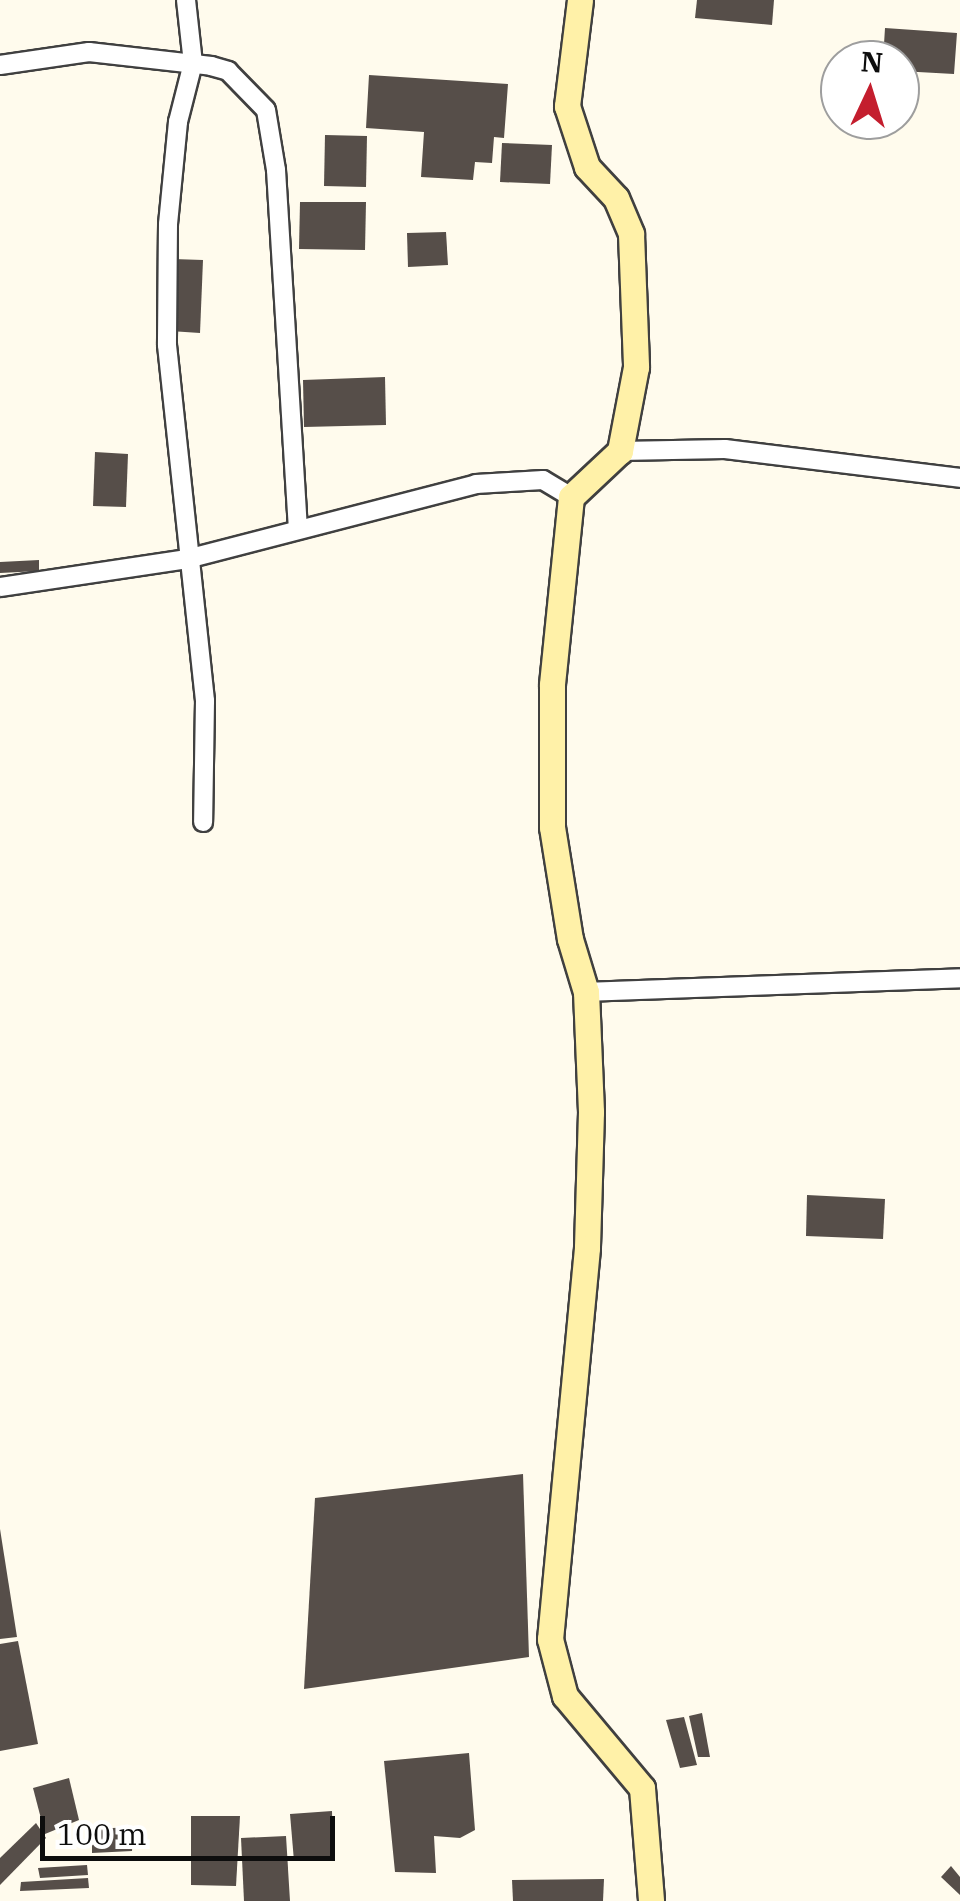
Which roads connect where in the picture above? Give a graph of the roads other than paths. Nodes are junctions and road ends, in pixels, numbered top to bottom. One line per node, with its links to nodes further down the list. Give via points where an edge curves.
1 (186, 0): 3 (street)
2 (580, 0): 5 (street, via 567,106 572,138 587,167 616,198 631,234 636,288 634,395)
3 (193, 64): 4 (street, via 89,52); 8 (street, via 228,71 266,110 274,138); 9 (street, via 178,122 168,224 167,345)
4 (0, 65)
5 (620, 451): 6 (street, via 725,450); 7 (street)
6 (960, 478)
7 (571, 497): 8 (street, via 542,480 476,484); 13 (street, via 552,686 552,828)
8 (298, 527): 9 (street)
9 (187, 559): 10 (street); 11 (street, via 205,701)
10 (0, 587)
11 (203, 822)
12 (960, 978): 13 (street)
13 (586, 992): 14 (street, via 587,1248 550,1640 565,1696 642,1788)
14 (651, 1901)

